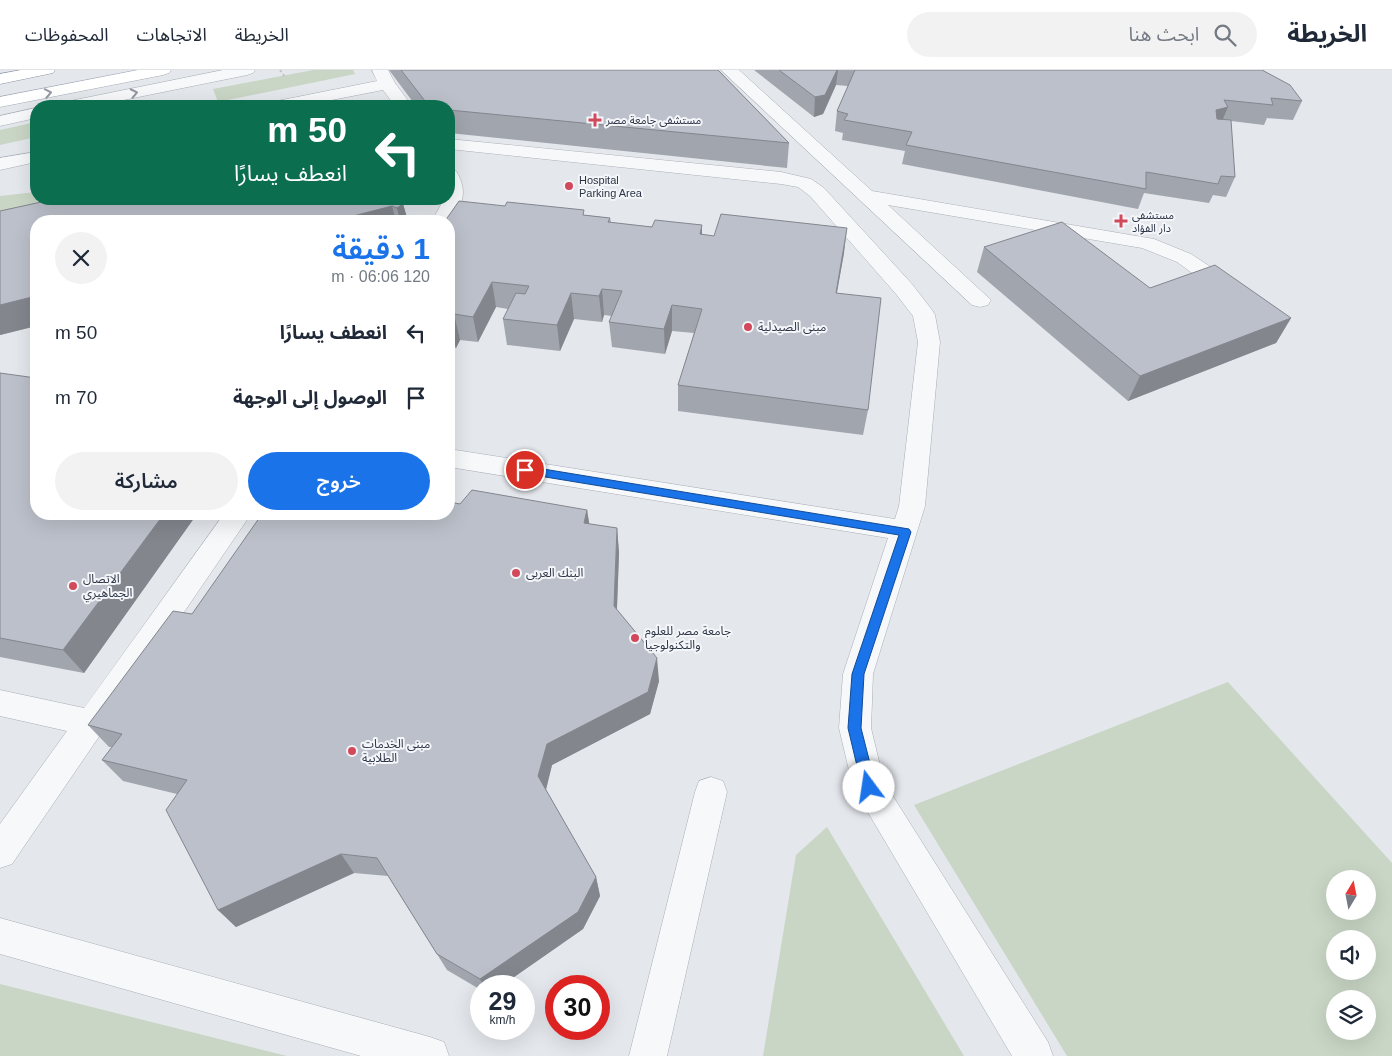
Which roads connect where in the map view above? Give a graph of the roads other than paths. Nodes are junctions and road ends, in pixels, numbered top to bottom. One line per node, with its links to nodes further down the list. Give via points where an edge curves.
1 (47, 70): 6 (main road)
2 (247, 70): 7 (street)
3 (729, 70): 17 (street)
4 (156, 71): 7 (street); 11 (main road, one-way to 4)
5 (384, 77): 9 (street); 10 (street)
6 (0, 79)
7 (162, 94): 8 (street, one-way to 7)
8 (116, 100)
9 (299, 100)
10 (400, 100)
11 (0, 102)
12 (30, 114): 13 (street)
13 (0, 120)
14 (455, 145): 22 (street, via 781,178 804,183 817,192 924,314 929,342 912,506)
15 (30, 157): 16 (street)
16 (0, 164)
17 (867, 196): 18 (street); 19 (street, via 1147,242 1184,258)
18 (980, 300)
19 (1251, 306)
20 (455, 459): 22 (street)
21 (234, 520): 24 (street)
22 (905, 532): 30 (street, via 858,674 855,728 869,787)
23 (0, 702): 24 (street)
24 (90, 723): 26 (street)
25 (711, 792): 29 (street)
26 (0, 852)
27 (0, 936): 28 (street)
28 (430, 1056)
29 (648, 1056)
30 (1034, 1056)

